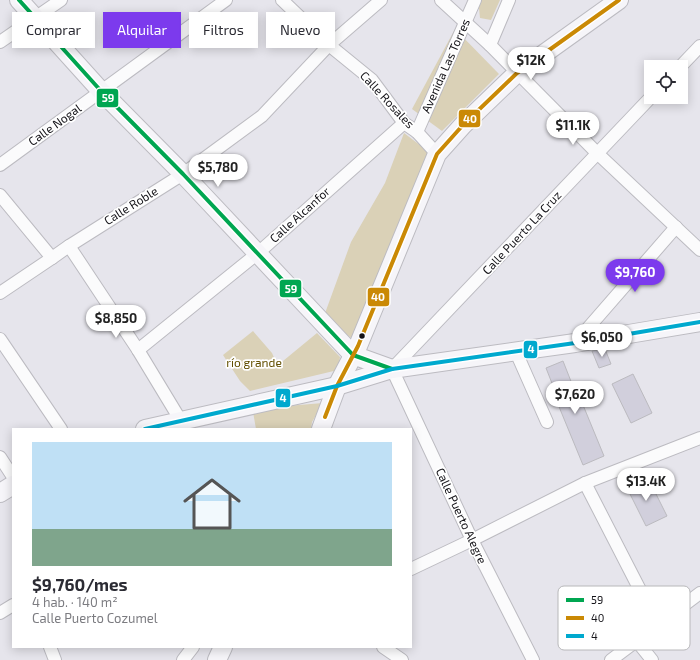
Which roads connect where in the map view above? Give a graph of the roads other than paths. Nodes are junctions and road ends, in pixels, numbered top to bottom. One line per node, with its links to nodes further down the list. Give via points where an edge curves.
1 (19, 0): 10 (street)
2 (61, 0): 11 (street)
3 (226, 0): 24 (street, Calle Nogal)
4 (282, 0): 12 (street, Calle Rosales)
5 (381, 0): 15 (street, Calle Roble)
6 (441, 0): 13 (street)
7 (475, 0): 13 (street, Avenida Las Torres)
8 (509, 0): 17 (street)
9 (619, 0): 23 (street)
10 (30, 12)
11 (44, 12)
12 (295, 12)
13 (465, 23): 17 (street); 27 (street, Avenida Las Torres)
14 (12, 34): 16 (street)
15 (335, 40)
16 (0, 42)
17 (490, 45): 23 (street)
18 (700, 46): 22 (street)
19 (63, 48): 24 (street)
20 (326, 48): 31 (street, Calle Roble, via 262,116)
21 (333, 48): 26 (street, Calle Rosales, via 372,80)
22 (687, 60)
23 (517, 73): 28 (street); 29 (street)
24 (101, 91): 30 (street, Calle Nogal); 31 (street)
25 (644, 104): 28 (street, Calle Puerto La Cruz)
26 (404, 123): 27 (street, Calle Rosales); 36 (street, Calle Alcanfor)
27 (417, 132): 29 (street, Calle Rosales)
28 (597, 153): 33 (street); 45 (street, Calle Puerto La Cruz)
29 (437, 154): 44 (street)
30 (0, 165)
31 (183, 174): 34 (street, Calle Roble); 36 (street)
32 (0, 195): 37 (street)
33 (676, 227): 35 (street); 41 (street)
34 (69, 246): 37 (street, Calle Roble); 42 (street)
35 (700, 250)
36 (258, 253): 42 (street, Calle Alcanfor); 44 (street)
37 (52, 258): 38 (street, Calle Roble)
38 (0, 293)
39 (700, 322): 41 (street)
40 (0, 339): 49 (street)
41 (575, 343): 43 (street)
42 (138, 350): 47 (street)
43 (516, 352): 45 (street); 48 (street)
44 (353, 356): 45 (street); 46 (street)
45 (392, 370): 46 (street); 58 (street, Calle Puerto Alegre)
46 (337, 386): 47 (street); 51 (street)
47 (181, 421): 50 (street)
48 (547, 422)
49 (60, 428)
50 (150, 428)
51 (321, 428)
52 (700, 438): 55 (street)
53 (0, 457): 54 (street)
54 (12, 475)
55 (585, 483): 58 (street); 60 (street)
56 (12, 486): 57 (street)
57 (0, 493)
58 (472, 540): 59 (street); 75 (street, Calle Puerto Alegre)
59 (412, 569)
60 (638, 586)
61 (700, 593): 62 (street)
62 (690, 601)
63 (12, 606): 64 (street)
64 (0, 613)
65 (50, 648): 71 (street)
66 (192, 648): 72 (street)
67 (223, 648): 73 (street)
68 (385, 648): 74 (street)
69 (624, 650): 76 (street)
70 (644, 650): 77 (street)
71 (55, 660)
72 (183, 660)
73 (217, 660)
74 (402, 660)
75 (533, 660)
76 (611, 660)
77 (652, 660)

